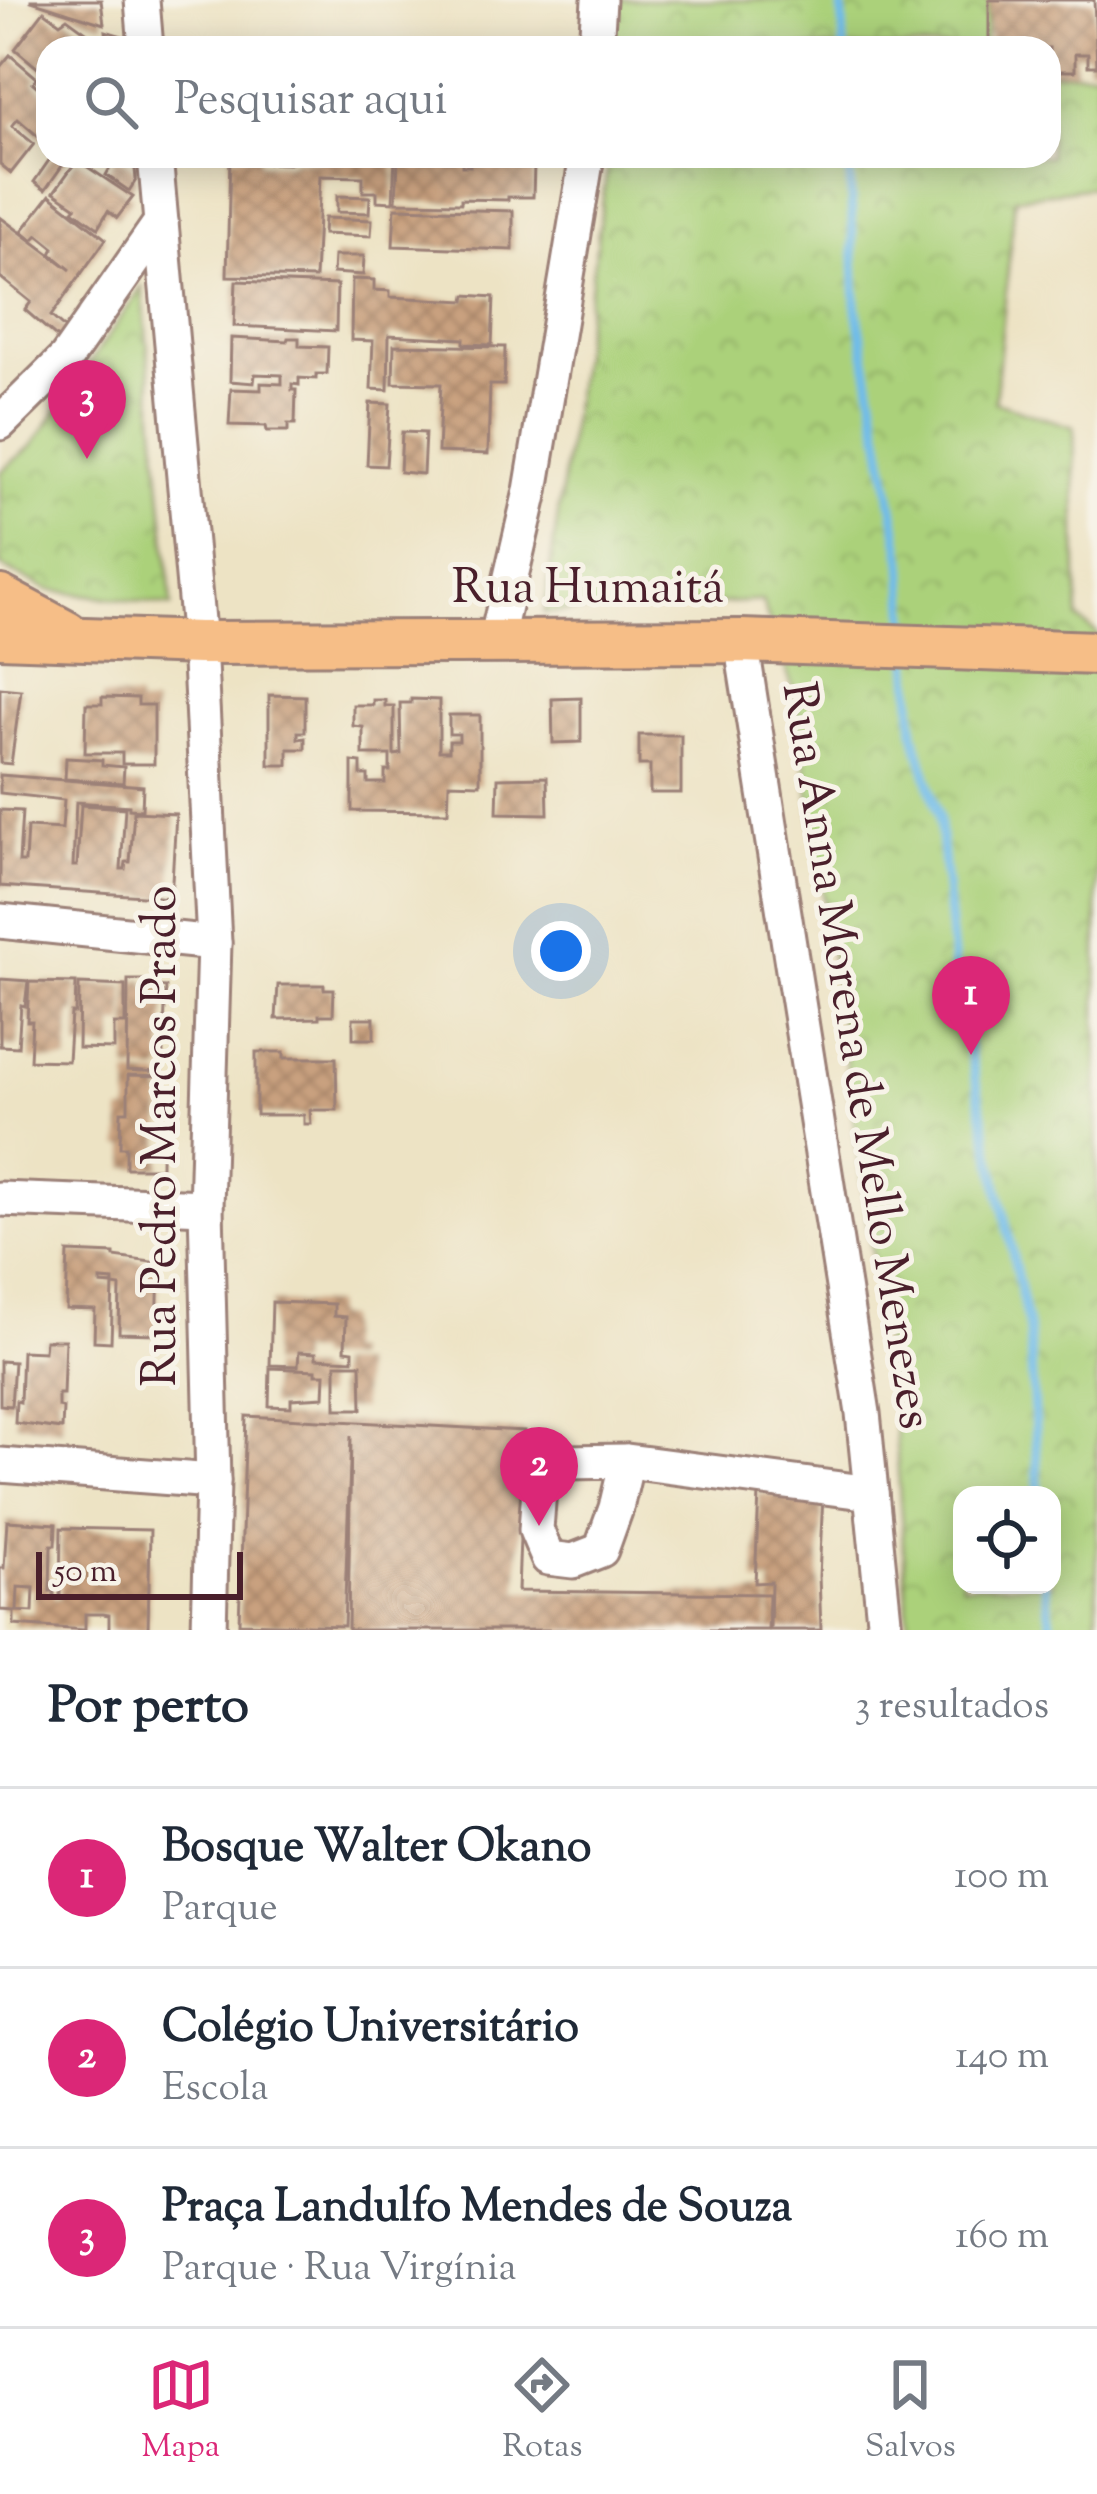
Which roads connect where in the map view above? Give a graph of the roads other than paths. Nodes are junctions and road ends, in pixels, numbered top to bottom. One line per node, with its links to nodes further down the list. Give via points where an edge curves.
1 (142, 0): 3 (street)
2 (599, 0): 4 (street)
3 (145, 36)
4 (597, 36)
5 (156, 168): 7 (street, Rua Pedro Marcos Prado)
6 (585, 168): 12 (street, via 531,491)
7 (161, 222): 8 (street, via 66,358); 14 (street, Rua Pedro Marcos Prado)
8 (0, 423)
9 (0, 597): 11 (main road, Rua Humaitá)
10 (0, 636): 11 (main road, Rua Humaitá)
11 (79, 639): 14 (main road, Rua Humaitá)
12 (496, 640): 13 (main road, Rua Humaitá); 14 (main road, Rua Humaitá)
13 (741, 641): 15 (main road, Rua Humaitá); 23 (street, Rua Anna Morena de Mello Menezes)
14 (200, 643): 17 (street, Rua Pedro Marcos Prado)
15 (1097, 652)
16 (0, 921): 17 (street)
17 (214, 943): 19 (street, Rua Pedro Marcos Prado)
18 (0, 1199): 19 (street)
19 (206, 1207): 22 (street, Rua Pedro Marcos Prado)
20 (627, 1461): 23 (street)
21 (0, 1465): 22 (street)
22 (213, 1481): 24 (street, Rua Pedro Marcos Prado)
23 (871, 1493): 25 (street, Rua Anna Morena de Mello Menezes)
24 (208, 1630)
25 (885, 1630)

